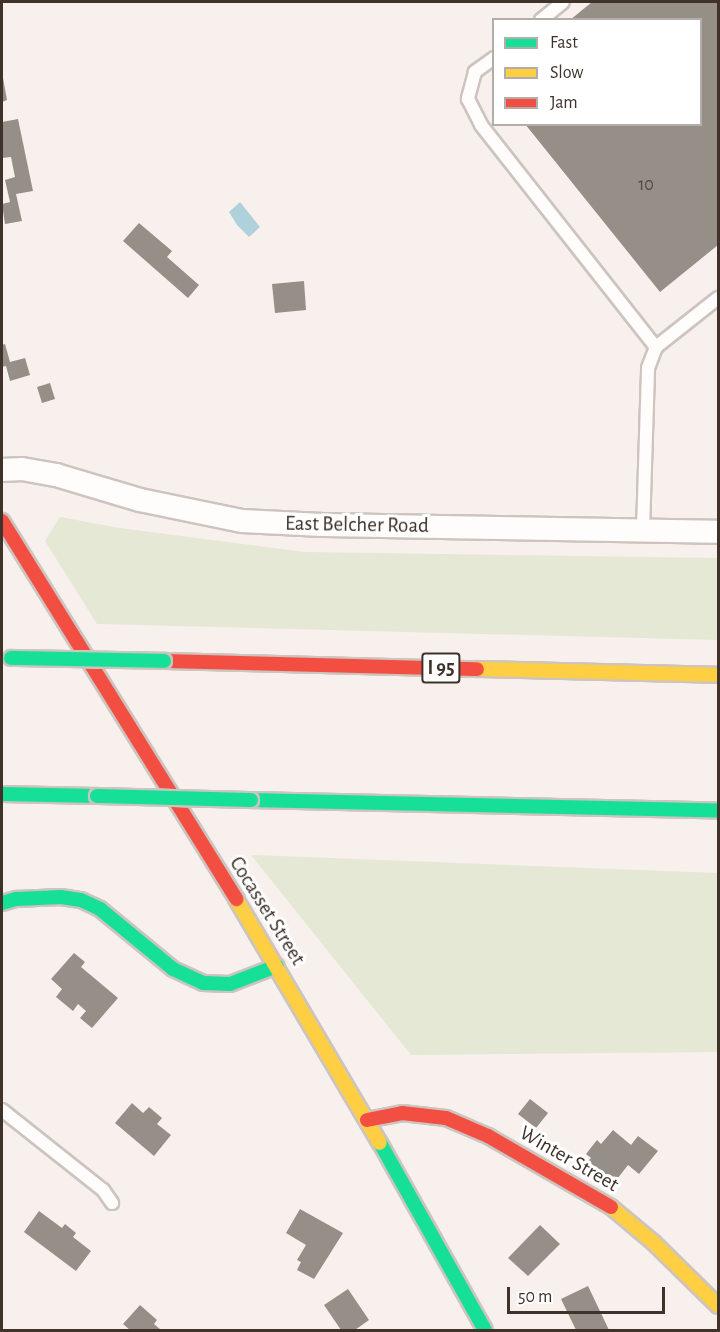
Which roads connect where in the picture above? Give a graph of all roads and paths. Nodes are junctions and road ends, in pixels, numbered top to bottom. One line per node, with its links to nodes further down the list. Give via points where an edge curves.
1 (563, 2): 2 (lane)
2 (543, 18)
3 (492, 59): 5 (lane, via 475,72 468,99 481,125)
4 (718, 298): 5 (lane)
5 (656, 346): 8 (lane, via 646,381)
6 (2, 470): 8 (street, East Belcher Road, via 56,475 140,500 242,521)
7 (2, 521): 15 (main road, Cocasset Street)
8 (643, 530): 9 (street, East Belcher Road)
9 (718, 532)
10 (6, 658): 11 (main road, I 95, bridge)
11 (718, 675)
12 (2, 794): 13 (main road, bridge)
13 (718, 811)
14 (2, 903): 15 (main road, via 61,897 81,900 100,909 172,969 203,984 230,984)
15 (277, 966): 17 (main road, Cocasset Street)
16 (2, 1110): 18 (lane, via 103,1190)
17 (367, 1120): 19 (main road, Winter Street, via 402,1113 446,1118 488,1136 613,1208); 20 (main road, Cocasset Street)
18 (112, 1203)
19 (718, 1306)
20 (485, 1330)

